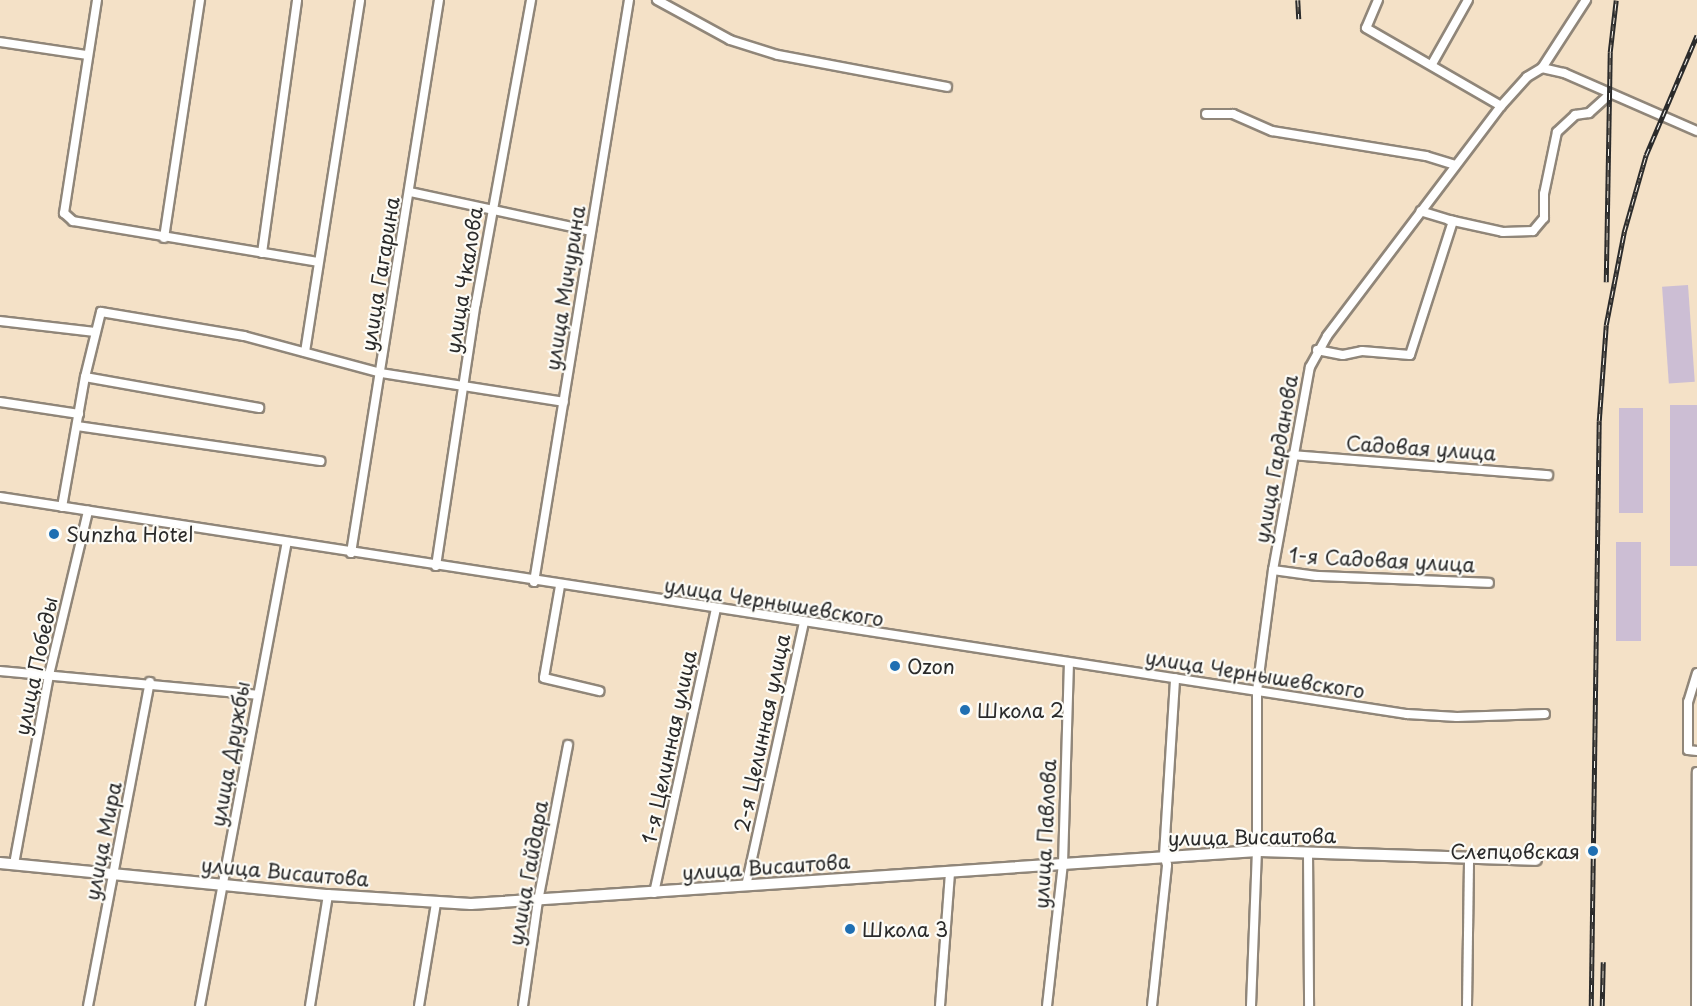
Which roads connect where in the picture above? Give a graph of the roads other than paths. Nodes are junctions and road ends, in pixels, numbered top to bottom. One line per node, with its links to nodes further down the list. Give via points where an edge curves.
1 (97, 0): 13 (street)
2 (200, 0): 27 (street)
3 (297, 0): 28 (street)
4 (360, 0): 29 (street)
5 (439, 0): 22 (street, улица Гагарина)
6 (531, 0): 23 (street, улица Чкалова)
7 (629, 0): 26 (street, улица Мичурина)
8 (657, 0): 16 (street, via 730,40 778,54)
9 (1378, 0): 14 (street, via 1366,28)
10 (1468, 0): 14 (street)
11 (1586, 0): 15 (street, улица Гарданова)
12 (0, 42): 13 (street)
13 (87, 55): 27 (street, via 64,213 73,221)
14 (1432, 64): 18 (street)
15 (1542, 68): 17 (street); 18 (street, улица Гарданова, via 1527,76)
16 (947, 87)
17 (1610, 94): 20 (street); 25 (street, via 1589,113 1575,115 1557,132 1544,194 1544,218 1533,231 1503,232)
18 (1501, 106): 21 (street, улица Гарданова)
19 (1206, 114): 21 (street, via 1233,114 1272,131 1426,156)
20 (1697, 131)
21 (1456, 165): 24 (street, улица Гарданова)
22 (410, 192): 23 (street); 34 (street, улица Гагарина)
23 (492, 210): 26 (street); 36 (street, улица Чкалова)
24 (1421, 211): 25 (street); 32 (street, улица Гарданова)
25 (1449, 220): 32 (street, via 1452,221 1410,355 1362,351 1343,355)
26 (591, 231): 38 (street, улица Мичурина)
27 (164, 238): 28 (street)
28 (262, 253): 29 (street)
29 (317, 262): 33 (street)
30 (0, 321): 31 (street)
31 (95, 332): 33 (street, via 101,312 244,336); 35 (street)
32 (1317, 350): 42 (street, улица Гарданова)
33 (305, 352): 34 (street)
34 (381, 374): 36 (street); 49 (street, улица Гагарина)
35 (85, 377): 39 (street); 40 (street)
36 (464, 386): 38 (street); 50 (street, улица Чкалова)
37 (0, 402): 40 (street)
38 (564, 402): 52 (street, улица Мичурина)
39 (259, 408)
40 (79, 414): 41 (street)
41 (77, 426): 43 (street); 46 (street)
42 (1292, 455): 44 (street, Садовая улица); 51 (street, улица Гарданова)
43 (321, 460)
44 (1548, 475)
45 (0, 497): 46 (street, улица Чернышевского)
46 (62, 507): 47 (street, улица Чернышевского)
47 (88, 511): 48 (street, улица Чернышевского); 60 (street, улица Победы)
48 (286, 543): 49 (street, улица Чернышевского); 65 (street, улица Дружбы)
49 (351, 553): 50 (street, улица Чернышевского)
50 (436, 566): 52 (street, улица Чернышевского)
51 (1273, 570): 53 (street, 1-я Садовая улица, via 1317,576); 64 (street, улица Гарданова)
52 (534, 582): 54 (street, улица Чернышевского)
53 (1489, 583)
54 (560, 586): 55 (street, улица Чернышевского); 63 (street, via 544,678)
55 (716, 609): 56 (street, улица Чернышевского); 82 (street, 1-я Целинная улица)
56 (804, 622): 57 (street, улица Чернышевского); 81 (street, 2-я Целинная улица)
57 (1069, 663): 61 (street, улица Чернышевского); 77 (street, улица Павлова)
58 (0, 671): 60 (street)
59 (1697, 673): 68 (street, via 1688,702)
60 (49, 675): 62 (street); 76 (street, улица Победы)
61 (1175, 678): 64 (street, улица Чернышевского); 72 (street)
62 (150, 682): 65 (street); 78 (street, улица Мира)
63 (599, 691)
64 (1257, 691): 66 (street, улица Чернышевского, via 1407,714); 70 (street, улица Гарданова)
65 (257, 695): 80 (street, улица Дружбы)
66 (1545, 714)
67 (567, 745): 84 (street, улица Гайдара)
68 (1693, 750)
69 (1697, 772): 97 (street)
70 (1257, 851): 71 (street, улица Висаитова); 72 (street, улица Висаитова); 94 (street, улица Гарданова)
71 (1308, 852): 73 (street, улица Висаитова); 95 (street)
72 (1164, 855): 77 (street, улица Висаитова); 93 (street, via 1167,865)
73 (1469, 860): 74 (street, улица Висаитова); 96 (street)
74 (1536, 860)
75 (0, 863): 76 (street, улица Висаитова)
76 (14, 864): 78 (street, улица Висаитова)
77 (1063, 864): 79 (street, улица Висаитова); 92 (street, улица Павлова)
78 (114, 873): 80 (street, улица Висаитова); 86 (street, улица Мира)
79 (950, 873): 81 (street, улица Висаитова); 91 (street)
80 (224, 885): 83 (street, улица Висаитова); 87 (street, улица Дружбы)
81 (746, 886): 82 (street, улица Висаитова)
82 (654, 893): 84 (street, улица Висаитова)
83 (328, 895): 85 (street, улица Висаитова); 88 (street)
84 (538, 901): 85 (street, улица Висаитова); 90 (street, улица Гайдара)
85 (436, 903): 89 (street)
86 (88, 1006)
87 (200, 1006)
88 (310, 1006)
89 (419, 1006)
90 (523, 1006)
91 (940, 1006)
92 (1047, 1006)
93 (1152, 1006)
94 (1251, 1006)
95 (1309, 1006)
96 (1467, 1006)
97 (1696, 1006)

